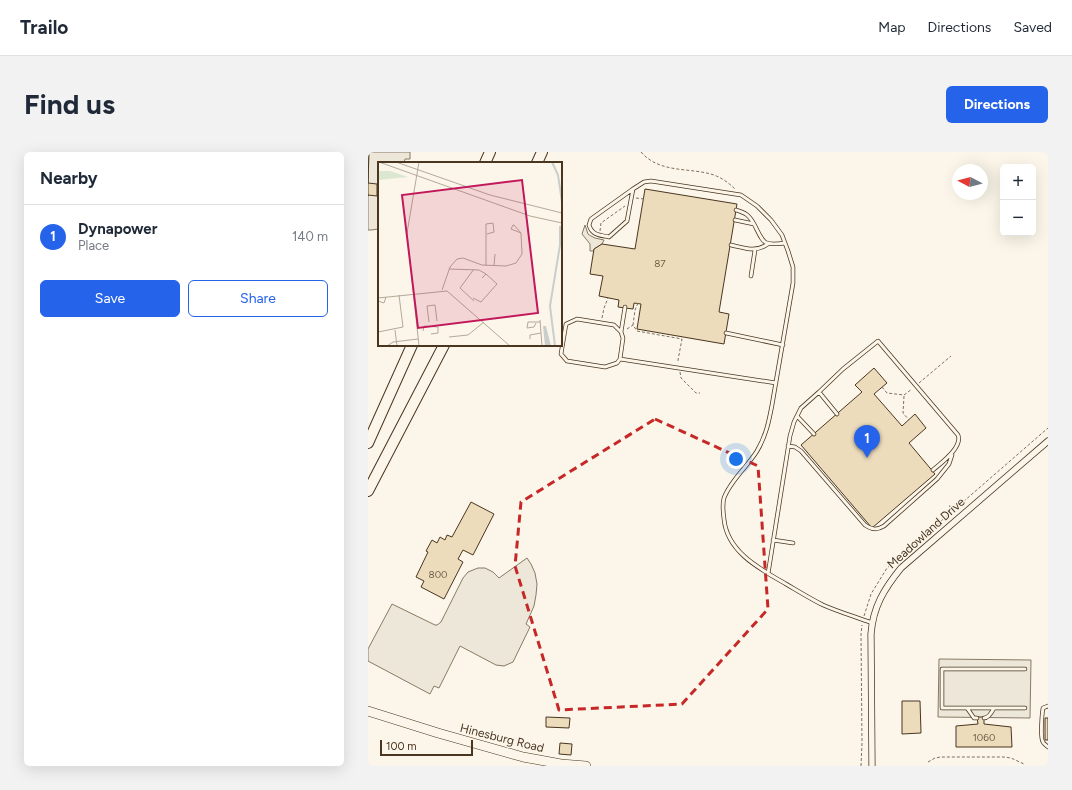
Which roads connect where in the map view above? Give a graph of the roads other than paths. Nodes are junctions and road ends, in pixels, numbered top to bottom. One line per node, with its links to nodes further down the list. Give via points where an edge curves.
1 (490, 152): 3 (highway)
2 (542, 152): 4 (highway)
3 (485, 162)
4 (537, 162)
5 (633, 189): 5 (lane, via 627,221 609,237 595,234 590,230 588,225 591,219); 9 (lane, via 651,181 741,195 771,220)
6 (736, 210): 8 (lane, via 749,216)
7 (735, 220): 8 (lane)
8 (754, 224): 10 (lane, via 763,241)
9 (785, 243): 10 (lane); 17 (lane, via 793,267 793,283)
10 (768, 244): 12 (lane)
11 (730, 245): 12 (lane)
12 (755, 250): 13 (lane)
13 (751, 276)
14 (625, 308): 15 (lane)
15 (620, 332): 20 (lane, via 623,338); 20 (lane, via 614,325 578,319 566,324 562,354 567,361 605,367 617,363)
16 (726, 333): 17 (lane)
17 (783, 345): 21 (lane)
18 (412, 346): 27 (highway)
19 (443, 346): 31 (highway)
20 (620, 359): 21 (lane)
21 (776, 383): 34 (lane, via 764,437 757,451 729,488 722,509 724,526 732,542 744,557)
22 (819, 392): 23 (lane); 24 (lane, via 801,408); 29 (lane, via 878,341 958,434 959,443)
23 (836, 414)
24 (797, 416): 25 (lane); 28 (lane)
25 (814, 434)
26 (1048, 441): 35 (street, Meadowland Drive, via 901,568 881,597)
27 (368, 443)
28 (788, 446): 29 (lane, via 801,451 865,525 875,529 884,526 937,479 949,464); 32 (lane)
29 (953, 451): 30 (lane)
30 (933, 470)
31 (368, 491)
32 (774, 540): 33 (lane); 34 (lane)
33 (792, 543)
34 (768, 574): 35 (lane, via 822,604)
35 (872, 623): 46 (street, Meadowland Drive)
36 (1025, 669): 38 (lane, via 942,669 942,708)
37 (1048, 706): 44 (lane, via 1043,708 1042,713 1042,738)
38 (967, 708): 39 (lane); 42 (lane, via 974,718)
39 (994, 708): 40 (lane); 43 (lane, via 989,716)
40 (1025, 708)
41 (368, 711): 45 (main road, Hinesburg Road, via 438,734 523,757)
42 (977, 718)
43 (984, 718)
44 (1048, 747)
45 (586, 766)
46 (872, 766)

